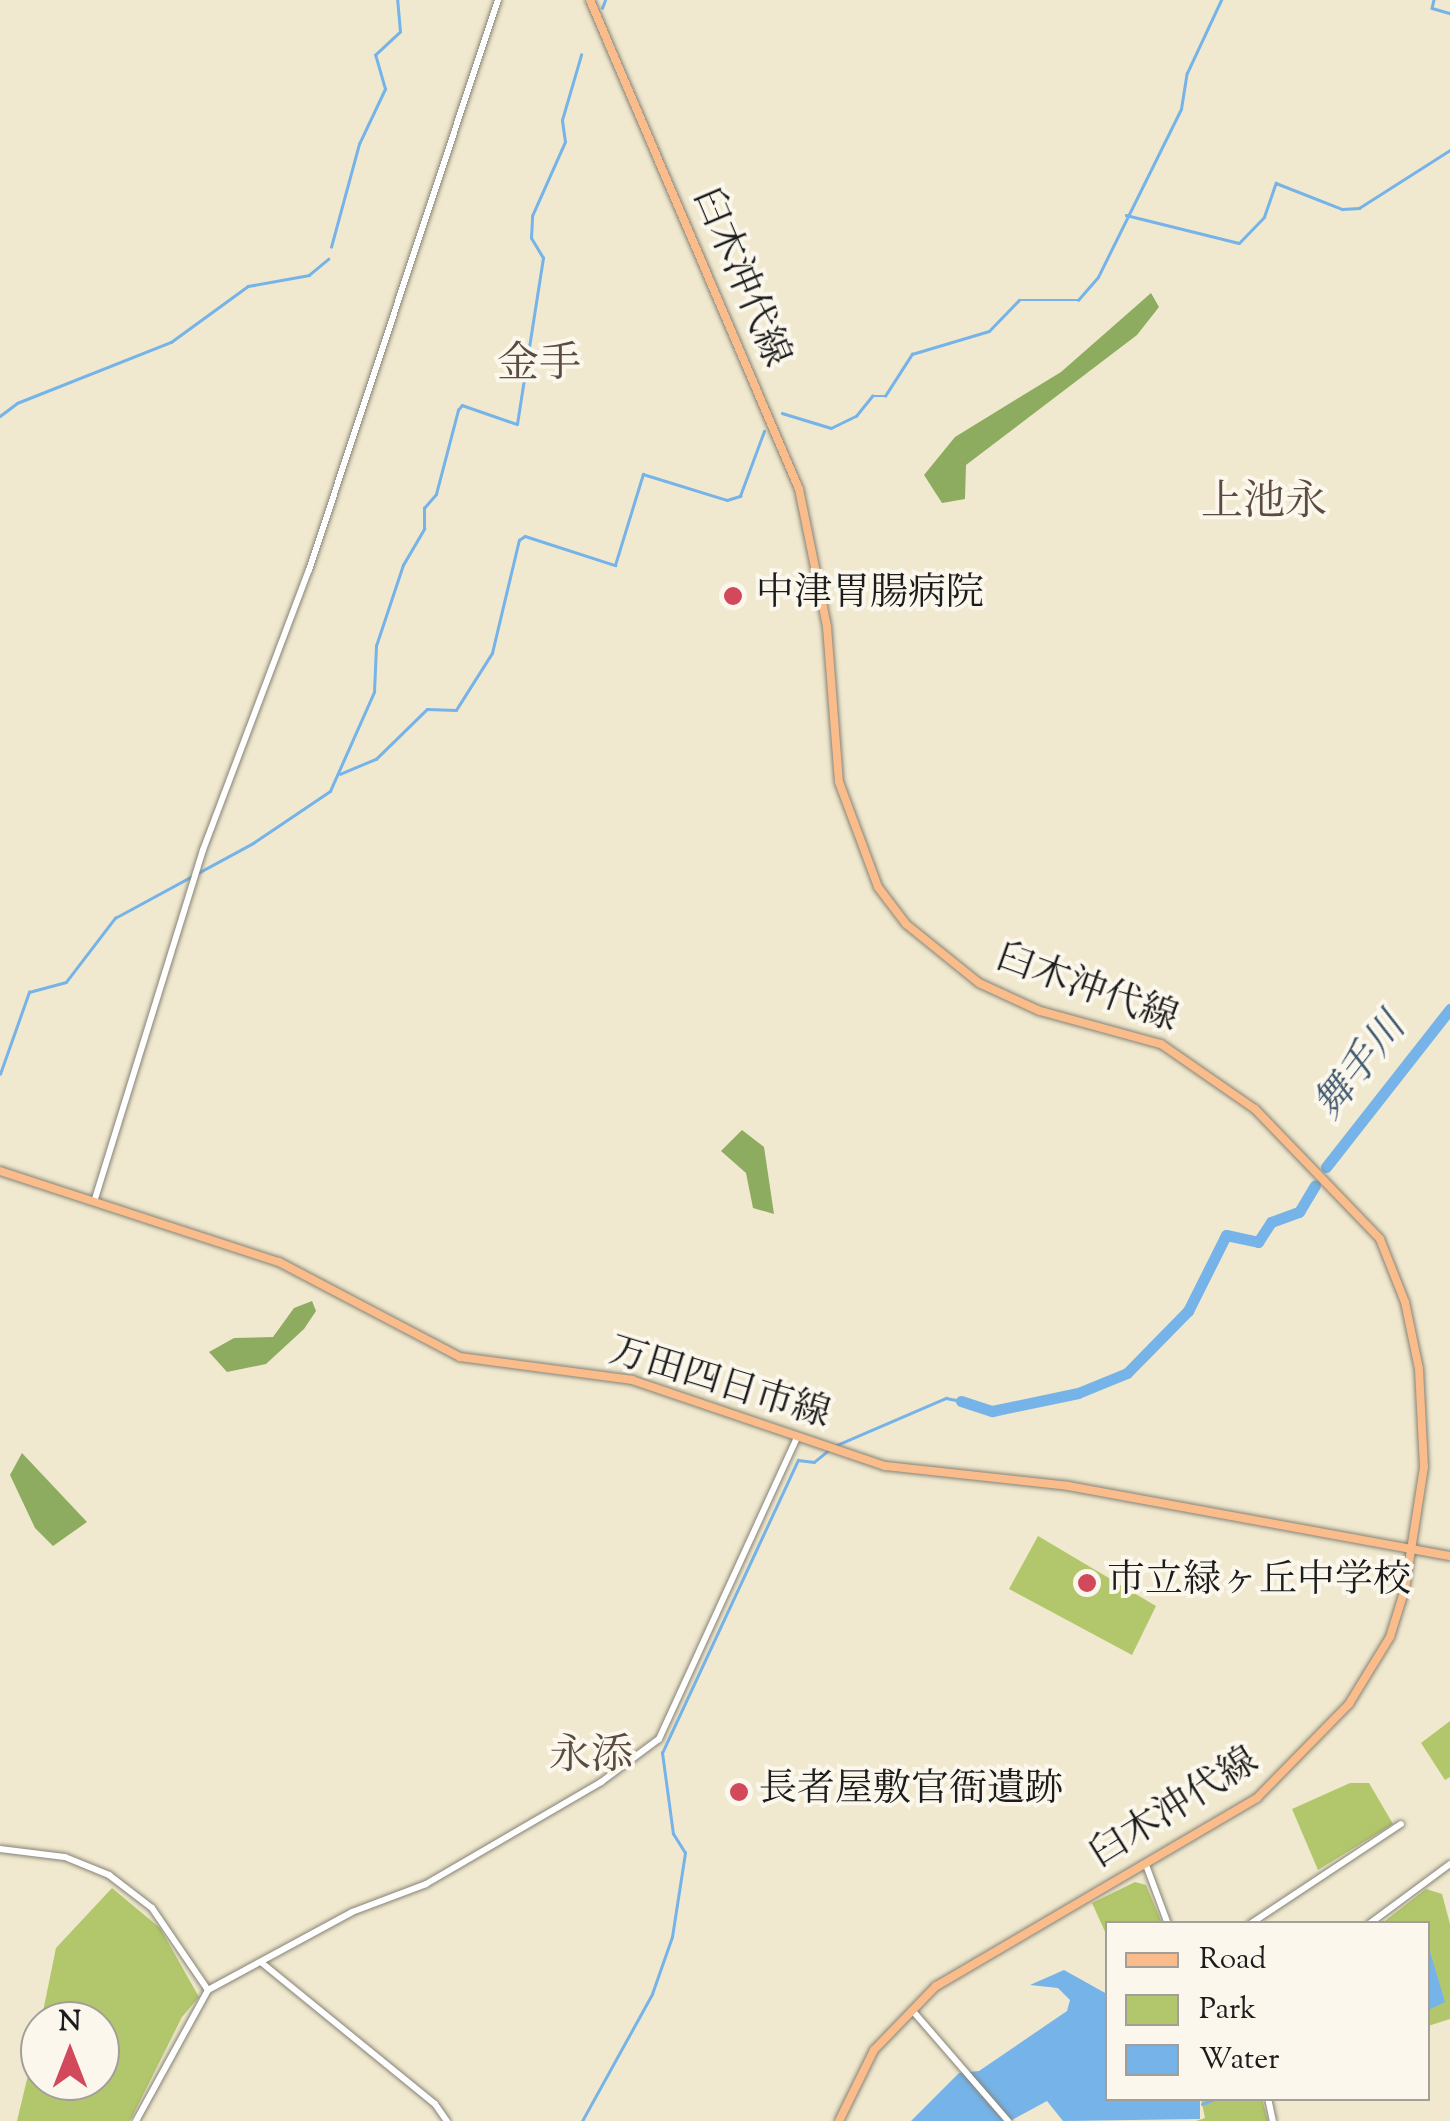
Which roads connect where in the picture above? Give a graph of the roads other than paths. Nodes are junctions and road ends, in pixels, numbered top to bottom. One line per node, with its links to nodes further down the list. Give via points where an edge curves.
1 (498, 0): 4 (street, via 309,570 202,850)
2 (590, 0): 6 (main road, 臼木沖代線, via 799,489 827,627 839,782 873,878 906,924 979,983 1040,1011 1153,1040 1220,1080 1369,1222 1393,1264 1419,1368 1424,1467)
3 (0, 1172): 4 (main road, 万田四日市線)
4 (94, 1203): 5 (main road, 万田四日市線, via 280,1262 460,1357 632,1380)
5 (798, 1435): 6 (main road, 万田四日市線, via 886,1466 1068,1486); 15 (street, via 658,1738 600,1782 426,1884 352,1912)
6 (1412, 1549): 7 (main road, 万田四日市線); 11 (main road, 臼木沖代線, via 1390,1637 1330,1727 1257,1798)
7 (1450, 1556)
8 (1402, 1824): 13 (street)
9 (0, 1849): 16 (street, via 65,1857 109,1874 152,1908)
10 (1450, 1864): 14 (street)
11 (1146, 1865): 12 (street); 17 (main road, 臼木沖代線, via 958,1972)
12 (1167, 1921)
13 (1255, 1921)
14 (1373, 1921)
15 (262, 1963): 16 (street); 19 (street, via 436,2104)
16 (208, 1990): 18 (street)
17 (911, 2009): 20 (main road, 臼木沖代線, via 874,2050); 21 (street)
18 (136, 2121)
19 (447, 2121)
20 (840, 2121)
21 (1008, 2121)

